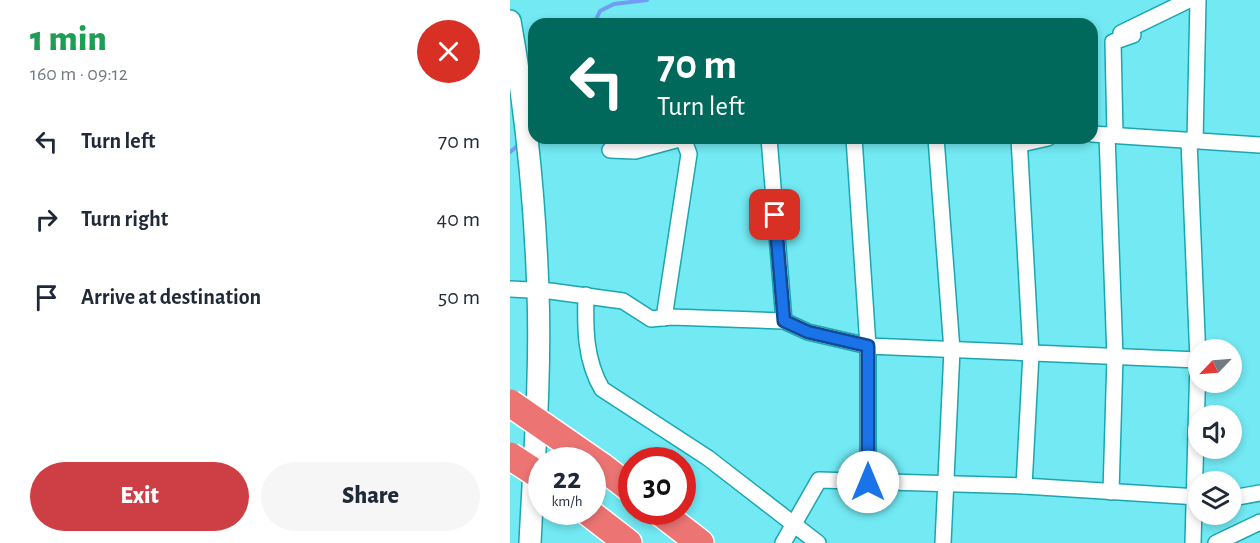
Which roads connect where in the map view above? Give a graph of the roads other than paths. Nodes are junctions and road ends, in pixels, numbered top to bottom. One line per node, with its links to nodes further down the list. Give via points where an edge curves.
1 (1189, 0): 4 (street, via 1113,42)
2 (1198, 0): 5 (street)
3 (510, 21): 15 (street, via 524,95)
4 (1105, 135): 5 (street); 23 (street)
5 (1192, 141): 12 (street); 19 (street)
6 (661, 144): 13 (street, via 635,151)
7 (685, 144): 17 (street, via 689,154)
8 (769, 144): 18 (street)
9 (854, 144): 20 (street)
10 (936, 144): 21 (street)
11 (1020, 144): 22 (street)
12 (1260, 145)
13 (610, 150)
14 (510, 289): 15 (street)
15 (538, 292): 16 (street); 43 (street)
16 (586, 296): 17 (street, via 623,301 651,319); 39 (street, via 585,329 592,373 602,389 708,458)
17 (664, 318): 18 (street)
18 (784, 321): 20 (street, via 808,332)
19 (1197, 339)
20 (868, 346): 21 (street); 31 (street)
21 (952, 350): 22 (street); 32 (street)
22 (1031, 354): 23 (street); 33 (street)
23 (1115, 357): 24 (street); 34 (street)
24 (1188, 360)
25 (1198, 393): 29 (street)
26 (510, 403): 30 (highway, bridge)
27 (510, 456): 28 (highway, bridge)
28 (528, 468)
29 (1196, 471)
30 (618, 479)
31 (868, 482): 32 (street); 39 (street, via 819,480)
32 (946, 484): 33 (street); 48 (street)
33 (1024, 486): 34 (street)
34 (1111, 492): 37 (street)
35 (1260, 493): 36 (street)
36 (1242, 496)
37 (1188, 497)
38 (1260, 522): 50 (street)
39 (793, 523): 46 (street); 47 (street)
40 (605, 525): 44 (highway)
41 (677, 525): 45 (highway)
42 (1194, 525): 49 (street)
43 (530, 543)
44 (628, 543)
45 (700, 543)
46 (783, 543)
47 (818, 543)
48 (943, 543)
49 (1193, 543)
50 (1216, 543)

